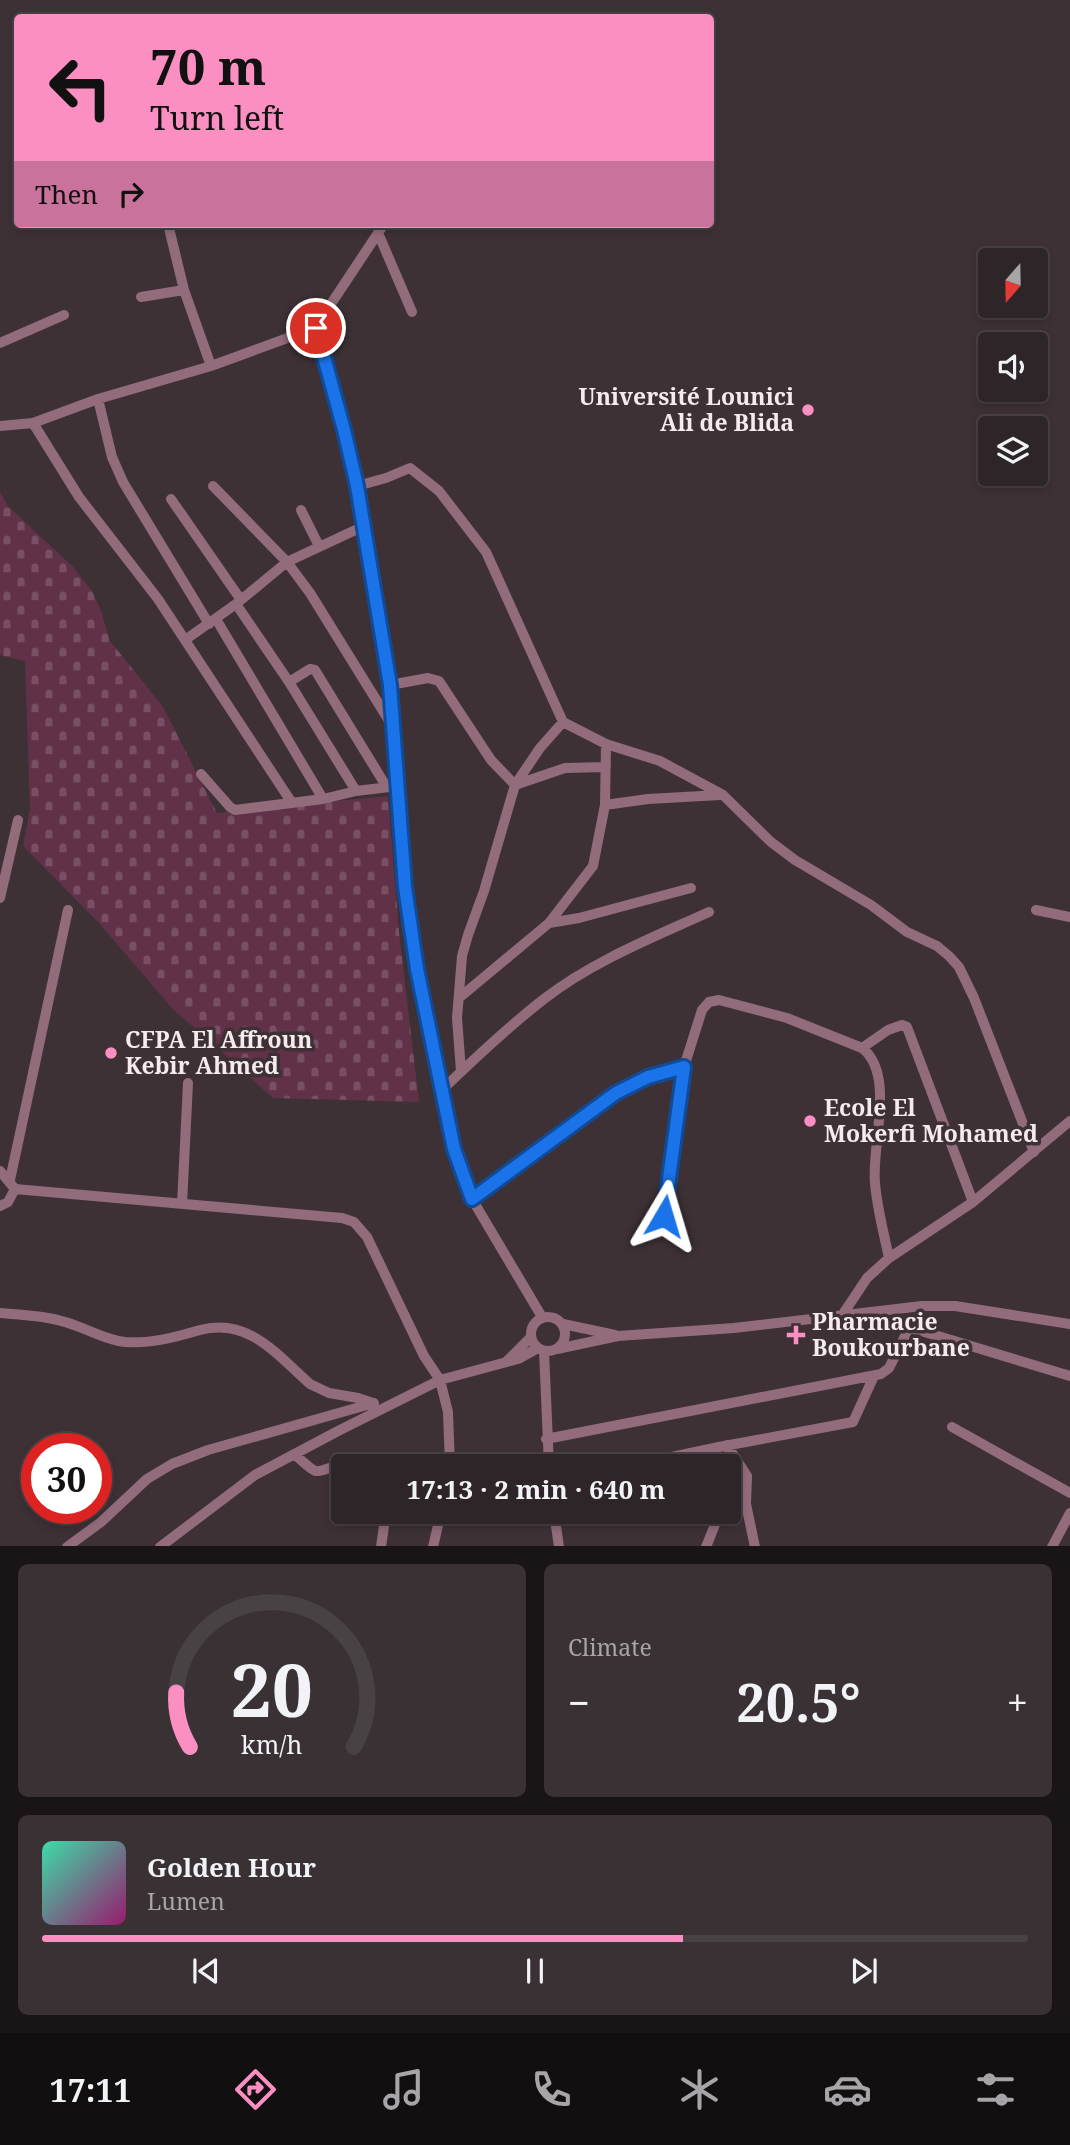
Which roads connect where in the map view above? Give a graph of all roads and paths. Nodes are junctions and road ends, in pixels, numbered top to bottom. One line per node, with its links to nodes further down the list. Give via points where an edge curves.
1 (169, 228): 3 (street)
2 (381, 229): 5 (street); 7 (street)
3 (184, 290): 4 (street); 9 (street)
4 (141, 297)
5 (412, 312)
6 (64, 315): 8 (street)
7 (316, 328): 9 (street); 14 (street)
8 (0, 343)
9 (211, 366): 10 (street)
10 (98, 398): 11 (street); 21 (street, via 123,482)
11 (33, 423): 12 (street); 22 (street, via 79,497)
12 (0, 426)
13 (214, 486): 19 (street)
14 (357, 486): 17 (street); 25 (street, via 410,468 451,505 486,552)
15 (171, 499): 20 (street)
16 (301, 510): 18 (street)
17 (364, 526): 18 (street); 24 (street)
18 (319, 546): 19 (street)
19 (287, 562): 20 (street); 26 (street)
20 (239, 602): 21 (street); 23 (street)
21 (213, 621): 22 (street); 35 (street)
22 (186, 640): 36 (street)
23 (289, 682): 31 (street, via 315,670); 33 (street)
24 (390, 685): 26 (street); 30 (street, via 428,678 439,681 491,760)
25 (563, 722): 27 (street); 30 (street)
26 (395, 730): 32 (street)
27 (606, 744): 28 (street); 34 (street, via 660,761)
28 (606, 767): 30 (street, via 565,768); 37 (street)
29 (201, 774): 36 (street, via 235,810)
30 (515, 785): 46 (street, via 462,956)
31 (386, 786): 32 (street); 33 (street)
32 (398, 786): 51 (street, via 405,887)
33 (356, 791): 35 (street)
34 (723, 795): 37 (street); 53 (street, via 795,860 872,905 907,932 937,946 958,967)
35 (323, 799): 36 (street)
36 (292, 803)
37 (605, 806): 45 (street, via 593,866)
38 (18, 820): 40 (street)
39 (691, 888): 45 (street)
40 (0, 898)
41 (68, 910): 55 (street)
42 (1036, 910): 44 (street)
43 (709, 912): 49 (street, via 627,950 545,998)
44 (1070, 917)
45 (549, 923): 46 (street)
46 (459, 998): 49 (street)
47 (862, 1048): 48 (street, via 787,1018 719,1000 702,1010); 57 (street, via 888,1030 907,1027); 61 (street, via 872,1056 878,1076 875,1182)
48 (684, 1067): 56 (street, via 648,1077 616,1093); 60 (street)
49 (461, 1071): 51 (street)
50 (188, 1083): 58 (street)
51 (441, 1091): 56 (street, via 454,1149)
52 (1070, 1121): 53 (street)
53 (1034, 1152): 57 (street)
54 (0, 1171): 55 (street)
55 (13, 1184): 58 (street); 59 (street, via 8,1202)
56 (472, 1199): 65 (street)
57 (973, 1202): 61 (street)
58 (182, 1204): 76 (street, via 354,1222 367,1237)
59 (0, 1206)
60 (664, 1216)
61 (889, 1258): 64 (street, via 867,1278)
62 (859, 1312): 64 (street); 67 (street, via 955,1306); 68 (street)
63 (0, 1313): 78 (street, via 56,1319 125,1342 214,1329 240,1331 260,1339 319,1389)
64 (842, 1314): 69 (street)
65 (542, 1317): 66 (street); 70 (street, via 533,1325)
66 (563, 1324): 69 (street); 71 (street, via 565,1338)
67 (1070, 1324)
68 (909, 1328): 74 (street, via 889,1368); 75 (street)
69 (618, 1336): 71 (street)
70 (531, 1337): 72 (street); 73 (street)
71 (557, 1349): 72 (street)
72 (541, 1350): 73 (street); 80 (street)
73 (505, 1364): 76 (street)
74 (874, 1376): 80 (street); 81 (street, via 853,1422)
75 (1070, 1376)
76 (440, 1380): 77 (street); 83 (street, via 448,1412)
77 (411, 1393): 78 (street); 82 (street)
78 (373, 1403): 94 (street, via 172,1464 147,1479)
79 (952, 1427): 88 (street)
80 (546, 1439): 84 (street)
81 (727, 1445): 85 (street); 86 (street); 100 (street, via 747,1476 746,1504)
82 (294, 1454): 87 (street, via 316,1473); 95 (street, via 256,1475)
83 (450, 1454)
84 (548, 1454)
85 (685, 1454)
86 (729, 1454)
87 (331, 1468)
88 (1070, 1493)
89 (1070, 1513): 101 (street)
90 (383, 1524): 96 (street)
91 (438, 1524): 97 (street)
92 (555, 1524): 98 (street)
93 (715, 1524): 99 (street)
94 (67, 1546)
95 (160, 1546)
96 (382, 1546)
97 (433, 1546)
98 (558, 1546)
99 (706, 1546)
100 (755, 1546)
101 (1052, 1546)

